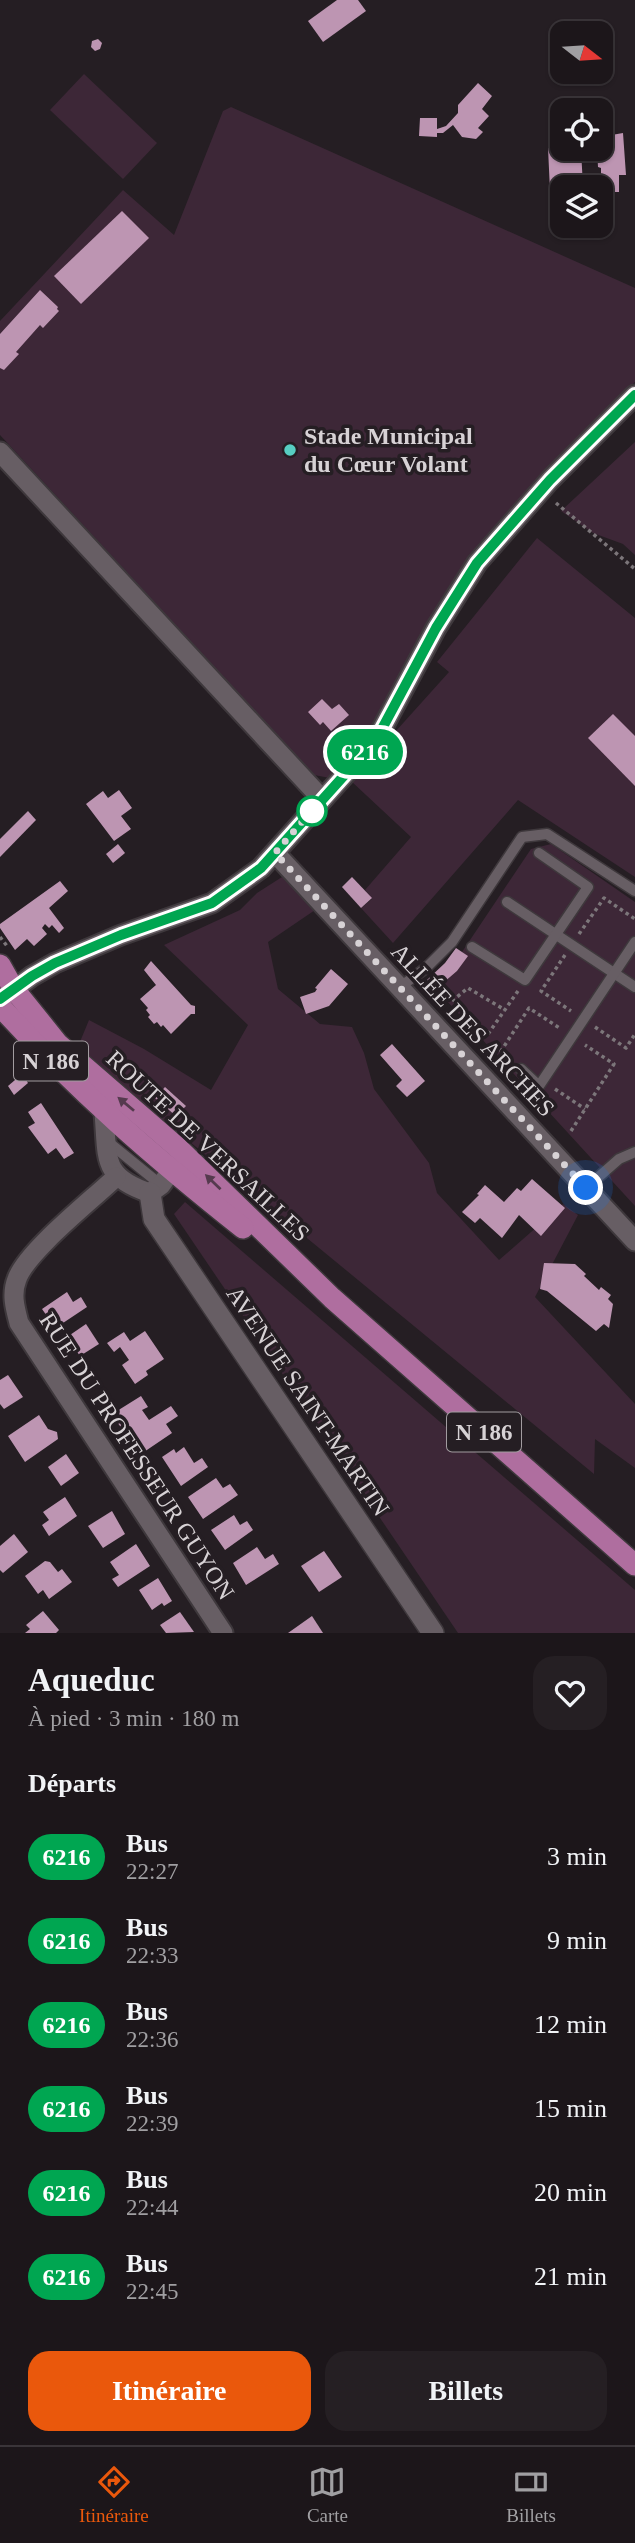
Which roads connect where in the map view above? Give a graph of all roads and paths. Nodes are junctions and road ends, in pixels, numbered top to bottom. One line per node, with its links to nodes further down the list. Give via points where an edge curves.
1 (635, 395): 3 (street)
2 (0, 452): 5 (street)
3 (540, 491): 4 (path); 5 (street, via 477,563 376,740)
4 (635, 569)
5 (322, 799): 6 (street)
6 (275, 853): 16 (street, ALLÉE DES ARCHES); 18 (street, via 212,903 55,963)
7 (539, 853): 10 (lane, via 588,887)
8 (635, 891): 16 (lane, via 547,834 522,836 452,942)
9 (507, 902): 10 (lane)
10 (556, 934): 14 (lane); 15 (lane)
11 (635, 942): 14 (lane)
12 (472, 947): 15 (lane)
13 (0, 965): 18 (main road, ROUTE DE VERSAILLES / N 186)
14 (614, 973): 17 (lane); 24 (lane)
15 (525, 980): 21 (path)
16 (400, 987): 33 (street, ALLÉE DES ARCHES)
17 (635, 987)
18 (7, 994): 29 (main road, ROUTE DE VERSAILLES / N 186, one-way to 18)
19 (452, 1001): 21 (path, via 468,988)
20 (0, 1006): 26 (main road, ROUTE DE VERSAILLES / N 186)
21 (505, 1010): 22 (path)
22 (488, 1034)
23 (521, 1069): 24 (lane, via 539,1086)
24 (542, 1081): 25 (path)
25 (585, 1109)
26 (104, 1113): 27 (street); 32 (main road, ROUTE DE VERSAILLES / N 186)
27 (107, 1141): 31 (street, via 107,1160); 32 (lane)
28 (635, 1144): 30 (lane)
29 (178, 1148): 32 (main road); 35 (main road, ROUTE DE VERSAILLES / N 186, one-way to 29)
30 (635, 1151): 33 (lane)
31 (116, 1177): 32 (street, via 135,1188); 37 (street, RUE DU PROFESSEUR GUYON, via 31,1255 17,1279 13,1299 19,1323)
32 (161, 1183): 35 (main road, ROUTE DE VERSAILLES / N 186); 38 (street, AVENUE SAINT-MARTIN, via 155,1219)
33 (586, 1188): 34 (street, ALLÉE DES ARCHES)
34 (635, 1241)
35 (332, 1298): 36 (main road, ROUTE DE VERSAILLES / N 186)
36 (635, 1565)
37 (223, 1633)
38 (433, 1633)

